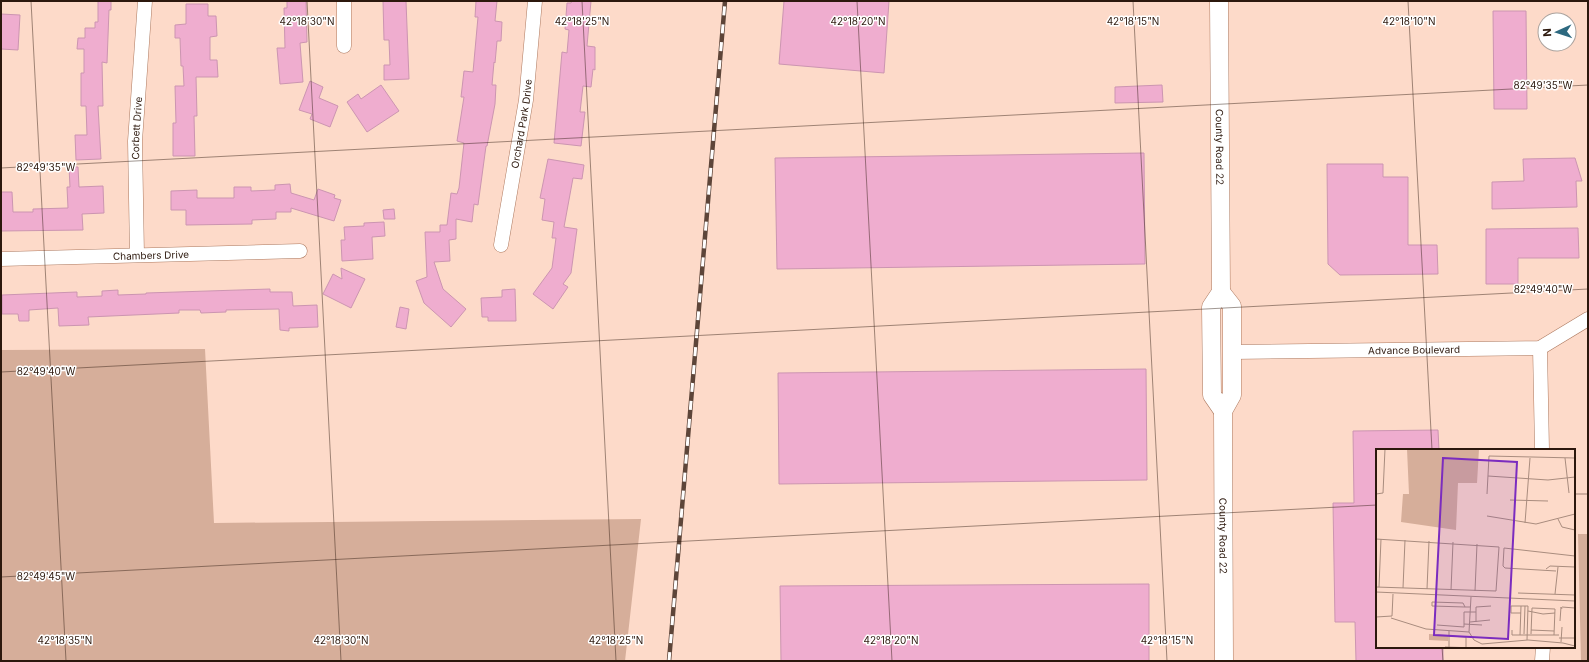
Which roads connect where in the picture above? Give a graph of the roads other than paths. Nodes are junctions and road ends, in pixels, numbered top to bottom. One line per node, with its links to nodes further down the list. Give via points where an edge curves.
1 (145, 1): 8 (street, Corbett Drive, via 136,141)
2 (344, 1): 5 (street)
3 (535, 1): 6 (street, Orchard Park Drive, via 526,100)
4 (1219, 1): 10 (main road, County Road 22)
5 (344, 46)
6 (501, 245)
7 (300, 251): 8 (street, Chambers Drive)
8 (137, 255): 9 (street, Chambers Drive)
9 (1, 259)
10 (1221, 292): 13 (main road, County Road 22, via 1232,306); 14 (main road, via 1211,307 1212,395)
11 (1588, 319): 12 (street)
12 (1540, 348): 13 (street, Advance Boulevard); 15 (street)
13 (1232, 352): 14 (main road, County Road 22, via 1232,395)
14 (1223, 411): 17 (main road, County Road 22)
15 (1542, 449)
16 (1543, 648): 18 (street)
17 (1224, 661)
18 (1542, 661)

